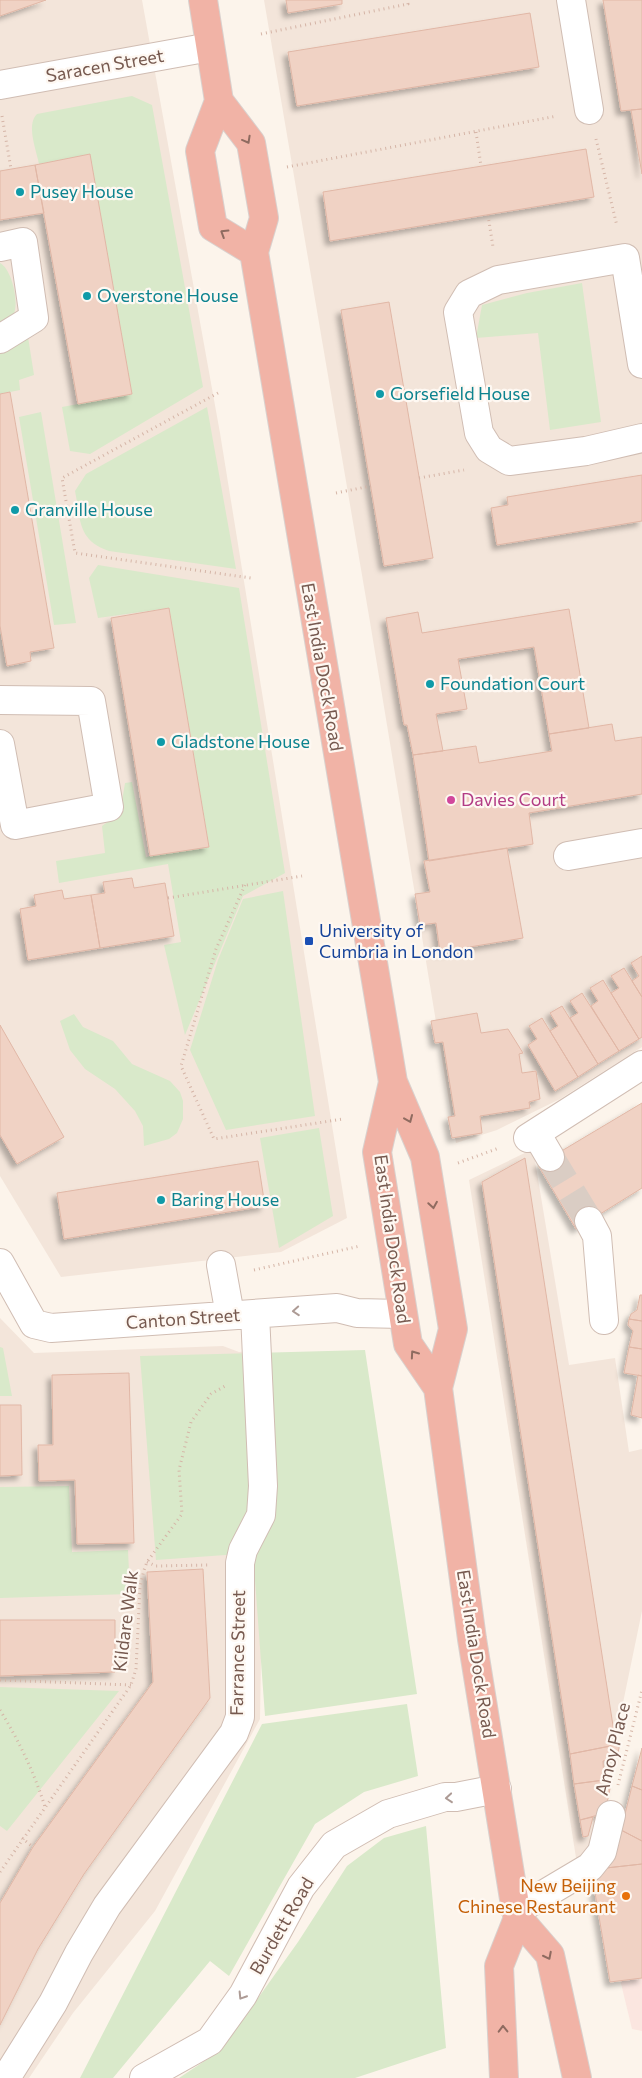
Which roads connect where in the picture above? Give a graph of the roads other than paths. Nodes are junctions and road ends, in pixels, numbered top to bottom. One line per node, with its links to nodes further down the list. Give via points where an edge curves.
1 (203, 0): 3 (highway, East India Dock Road)
2 (571, 0): 6 (street)
3 (210, 46): 4 (street, Saracen Street); 5 (highway, East India Dock Road)
4 (0, 85)
5 (219, 101): 8 (highway, East India Dock Road, one-way to 8, via 251,143 264,218); 8 (highway, East India Dock Road, one-way to 5, via 213,227 200,152)
6 (589, 110)
7 (0, 247): 9 (street, via 23,242 34,318)
8 (254, 252): 17 (highway, East India Dock Road)
9 (0, 339)
10 (642, 364): 11 (street, via 625,258 498,280 469,294 458,312 479,433 489,449 509,461 586,452)
11 (642, 438)
12 (0, 700): 13 (street, via 92,701 109,807 16,825)
13 (0, 744)
14 (642, 843): 15 (street)
15 (568, 856)
16 (642, 1065): 18 (street, via 523,1139)
17 (393, 1082): 22 (highway, East India Dock Road, via 376,1152); 25 (highway, East India Dock Road, one-way to 25, via 425,1157 452,1329)
18 (550, 1157)
19 (590, 1221): 24 (street, via 597,1236)
20 (0, 1263): 23 (street, Canton Street, via 34,1324 50,1328)
21 (221, 1265): 23 (street, Farrance Street)
22 (402, 1314): 23 (street, Canton Street, one-way to 23, via 357,1313 337,1308); 25 (highway, East India Dock Road, one-way to 22, via 408,1344)
23 (243, 1315): 29 (street, Farrance Street, via 262,1476 262,1515 243,1550 240,1563 240,1717 234,1733 107,1906 53,2003)
24 (604, 1320)
25 (438, 1388): 26 (highway, East India Dock Road, via 472,1639)
26 (497, 1789): 28 (highway, East India Dock Road); 30 (street, Burdett Road, one-way to 30, via 445,1797 388,1814 334,1845 301,1887 243,1996 210,2041)
27 (611, 1815): 28 (street, via 602,1852 590,1866)
28 (517, 1915): 31 (highway, East India Dock Road, one-way to 28, via 500,1966); 32 (highway, one-way to 32, via 550,1955)
29 (6, 2078)
30 (144, 2078)
31 (504, 2078)
32 (577, 2078)

